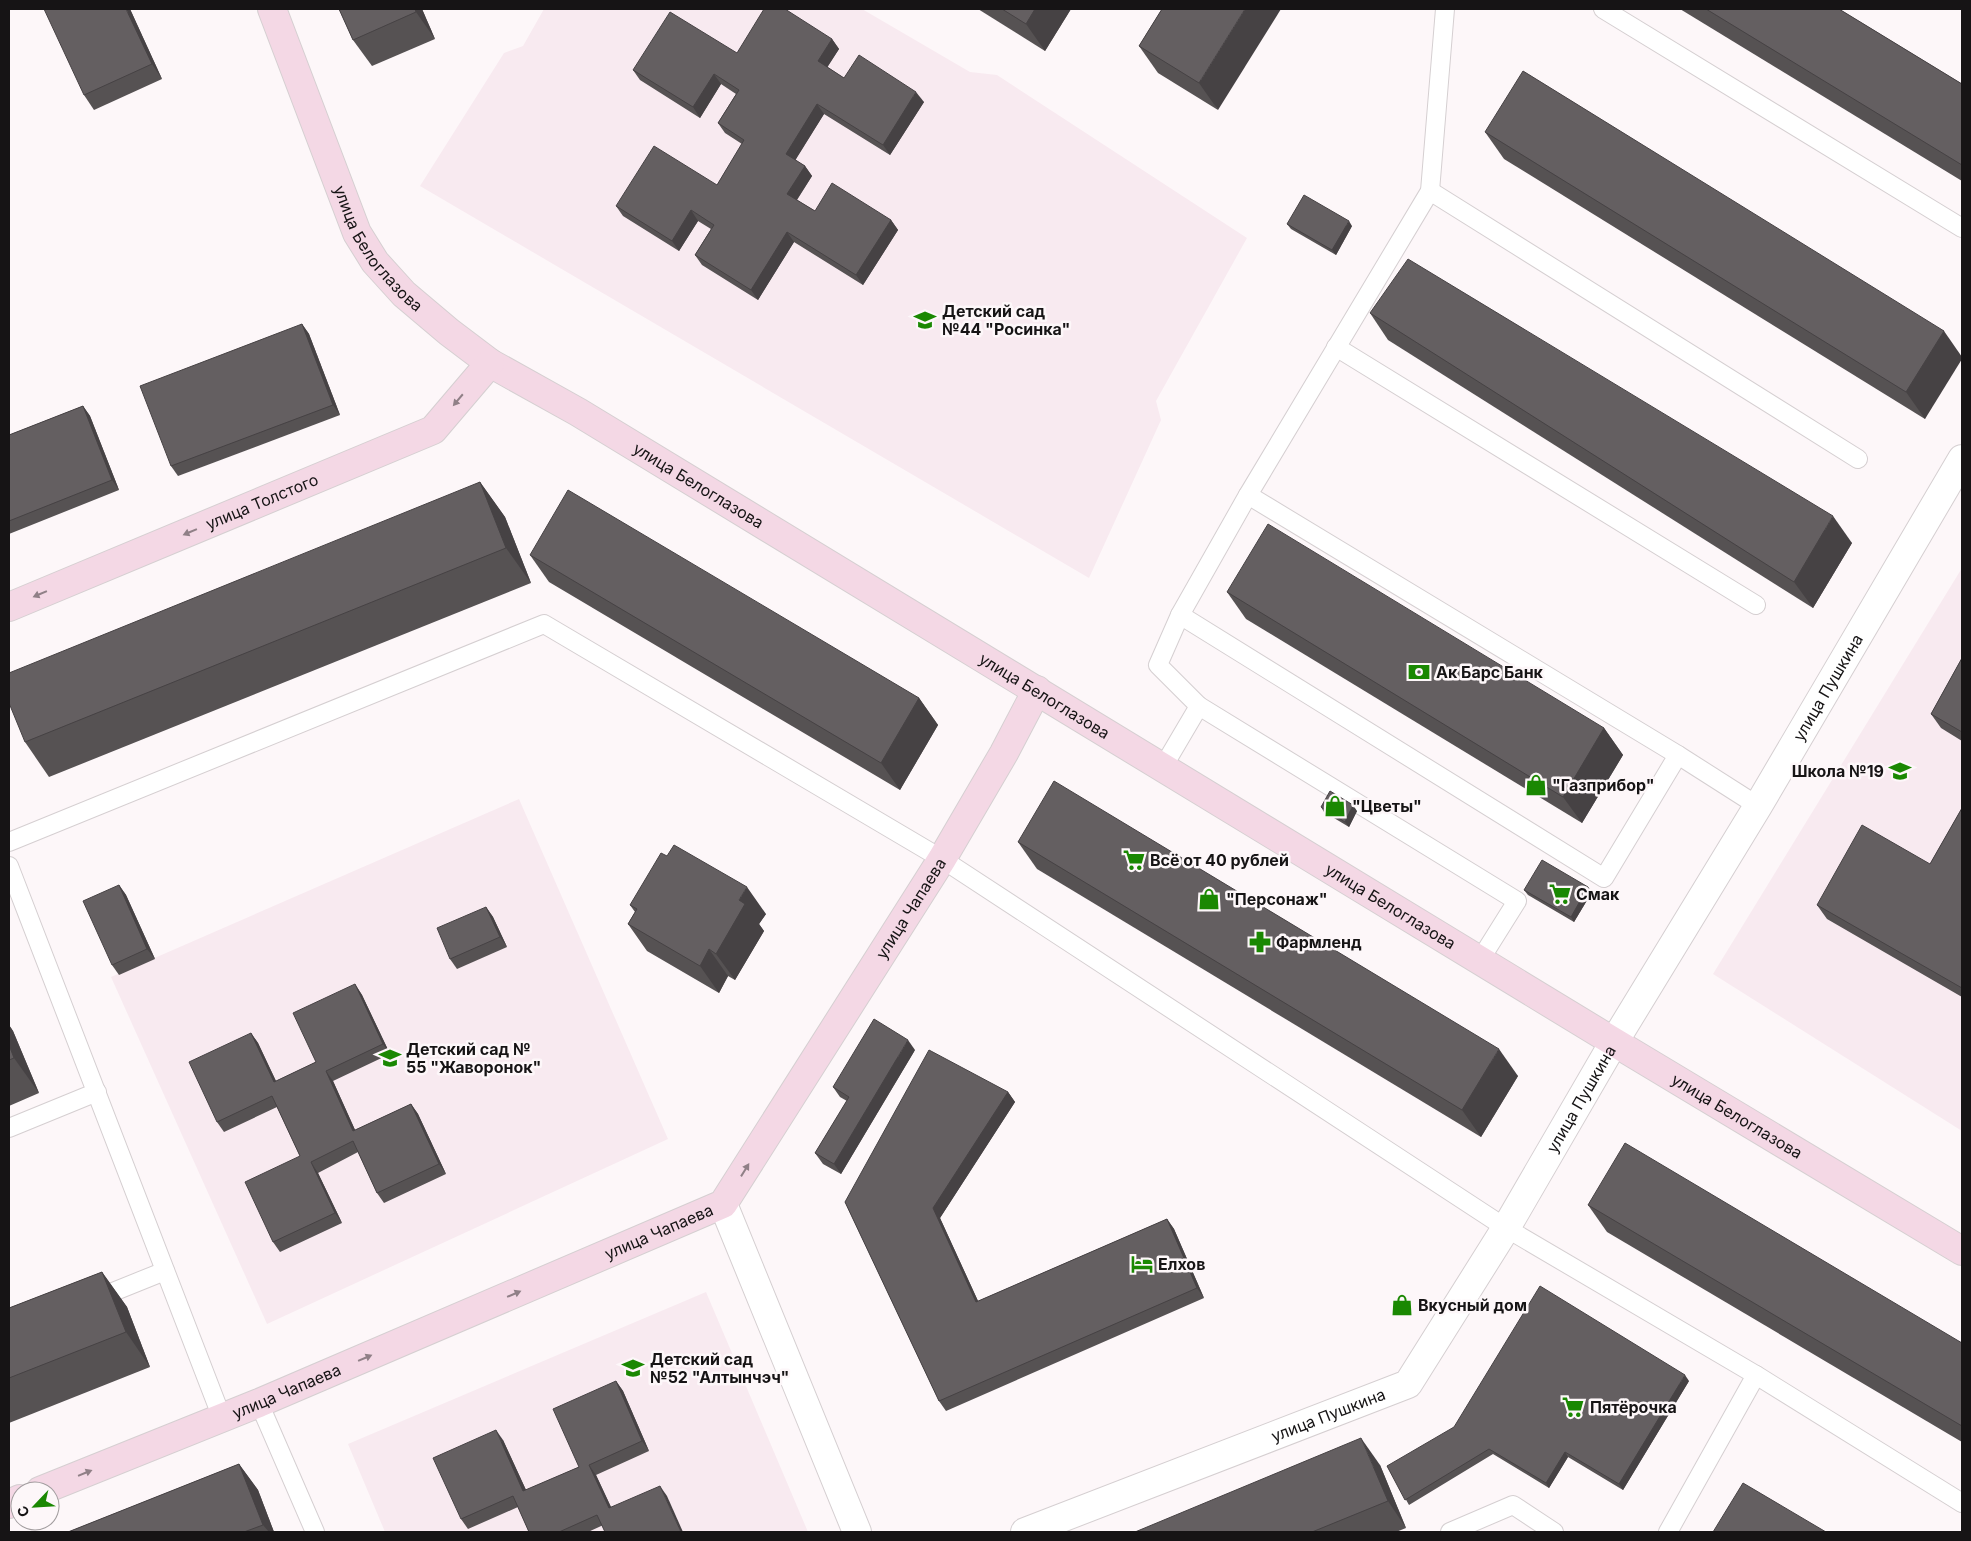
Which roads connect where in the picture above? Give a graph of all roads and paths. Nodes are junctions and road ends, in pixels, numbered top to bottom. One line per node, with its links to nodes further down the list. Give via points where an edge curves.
1 (272, 9): 7 (street, улица Белоглазова, via 357,233 375,262 404,294)
2 (1444, 9): 4 (lane)
3 (1602, 9): 5 (lane)
4 (1430, 191): 6 (lane); 9 (lane)
5 (1962, 228)
6 (1336, 347): 10 (lane); 11 (lane)
7 (490, 363): 12 (street, улица Толстого, one-way to 12, via 433,430); 14 (street, улица Белоглазова, via 578,412)
8 (1962, 458): 18 (street, улица Пушкина)
9 (1858, 459)
10 (1248, 495): 13 (lane); 16 (lane)
11 (1756, 605)
12 (9, 607)
13 (1180, 615): 15 (lane, via 1158,665); 16 (lane, via 1604,878)
14 (1037, 690): 17 (street, улица Белоглазова); 20 (street, улица Чапаева)
15 (1199, 706): 17 (lane); 22 (lane, via 1517,901)
16 (1678, 755): 18 (lane)
17 (1163, 767): 22 (street, улица Белоглазова)
18 (1758, 806): 23 (street, улица Пушкина)
19 (9, 842): 20 (lane, via 544,624)
20 (942, 859): 26 (street, улица Чапаева, one-way to 20); 27 (lane)
21 (9, 866): 24 (lane)
22 (1480, 960): 23 (street, улица Белоглазова)
23 (1614, 1042): 27 (street, улица Пушкина); 28 (street, улица Белоглазова)
24 (97, 1092): 25 (lane); 29 (lane)
25 (9, 1128)
26 (723, 1204): 32 (street, улица Чапаева, one-way to 26); 37 (street)
27 (1506, 1228): 31 (lane); 38 (street, улица Пушкина, via 1408,1384)
28 (1962, 1251)
29 (165, 1272): 30 (lane); 33 (lane)
30 (73, 1308)
31 (1756, 1375): 35 (lane); 41 (lane)
32 (259, 1403): 33 (street, улица Чапаева); 36 (lane)
33 (222, 1418): 34 (street, улица Чапаева, one-way to 33)
34 (60, 1483)
35 (1962, 1503)
36 (315, 1532)
37 (857, 1532)
38 (1024, 1532)
39 (1450, 1532): 40 (lane, via 1513,1504)
40 (1554, 1532)
41 (1668, 1532)

